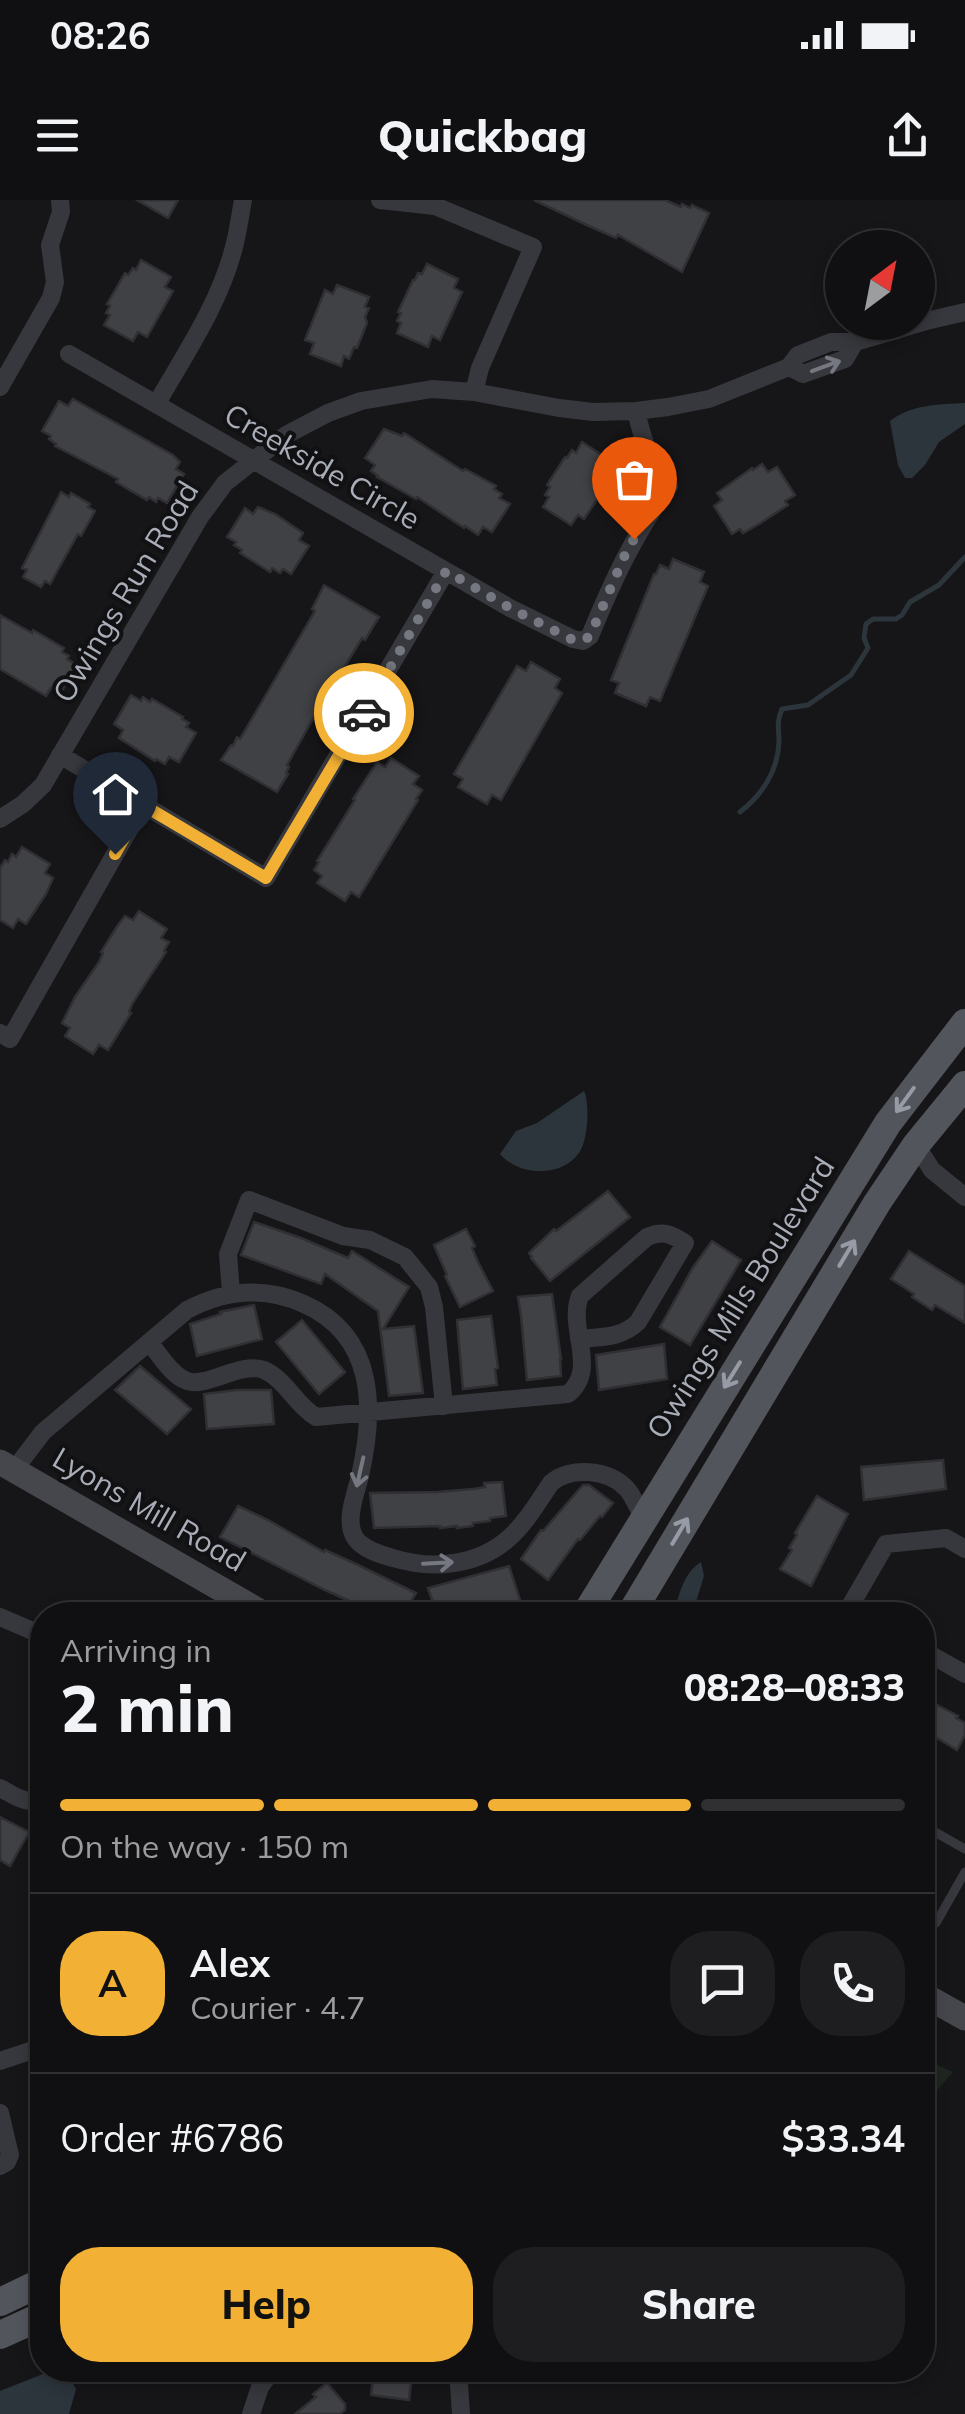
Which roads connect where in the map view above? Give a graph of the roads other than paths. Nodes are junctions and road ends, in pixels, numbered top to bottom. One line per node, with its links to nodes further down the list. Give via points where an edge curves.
1 (60, 200): 6 (street, via 50,246 50,298)
2 (243, 200): 8 (street, via 222,280)
3 (380, 200): 7 (street, via 436,206 533,247)
4 (965, 312): 9 (street, Owings Run Road, via 855,342 831,342 710,399)
5 (69, 354): 8 (street, Creekside Circle)
6 (0, 387)
7 (474, 392): 9 (street, Owings Run Road, via 593,412); 10 (street, Owings Run Road, via 432,389 361,401 286,435)
8 (157, 403): 10 (street, Creekside Circle)
9 (636, 411): 11 (street, Creekside Circle, via 644,446 669,486 624,557 590,636 573,640)
10 (252, 460): 11 (street, Creekside Circle); 12 (street, Owings Run Road, via 200,518)
11 (446, 571): 13 (street, via 266,878)
12 (60, 756): 13 (street); 14 (street, Owings Run Road, via 43,784)
13 (143, 805): 16 (street, via 10,1039)
14 (0, 819)
15 (965, 1024): 26 (main road, Owings Mills Boulevard, one-way to 26, via 888,1124)
16 (0, 1033)
17 (965, 1085): 18 (main road)
18 (916, 1145): 19 (street); 30 (main road, one-way to 18)
19 (960, 1194)
20 (231, 1293): 22 (street, via 187,1310); 23 (street, via 228,1254 249,1200 390,1248 429,1287); 24 (street, via 276,1294 318,1310 341,1329 363,1364)
21 (579, 1339): 21 (street, via 576,1303 586,1289 647,1236 660,1232 686,1243 630,1330); 23 (street, via 580,1379 568,1394)
22 (149, 1342): 24 (street, via 187,1381 258,1368 316,1417); 25 (street)
23 (444, 1406): 24 (street)
24 (367, 1414): 26 (street, one-way to 26, via 352,1525 354,1538 382,1555 436,1564 490,1552 524,1522 551,1483 567,1474 590,1472 617,1481)
25 (7, 1466): 28 (main road, Lyons Mill Road)
26 (644, 1516): 29 (main road, Owings Mills Boulevard)
27 (965, 1548): 31 (street, via 946,1538 886,1544)
28 (243, 1602)
29 (593, 1602)
30 (638, 1602)
31 (852, 1602)
32 (0, 1616): 33 (street)
33 (30, 1630)
34 (935, 1657): 35 (street)
35 (965, 1674)
36 (0, 1788): 37 (street)
37 (30, 1802)
38 (935, 1832): 39 (lane)
39 (965, 1849)
40 (965, 1872): 41 (lane)
41 (935, 1922)
42 (935, 2001): 43 (main road)
43 (965, 2018)
44 (30, 2051): 45 (street)
45 (0, 2061)
46 (0, 2113): 47 (street, via 10,2155)
47 (0, 2166)
48 (30, 2288): 49 (main road)
49 (0, 2302)
50 (30, 2321): 51 (main road)
51 (0, 2335)
52 (264, 2382): 54 (street)
53 (459, 2382): 55 (street)
54 (251, 2414)
55 (462, 2414)

